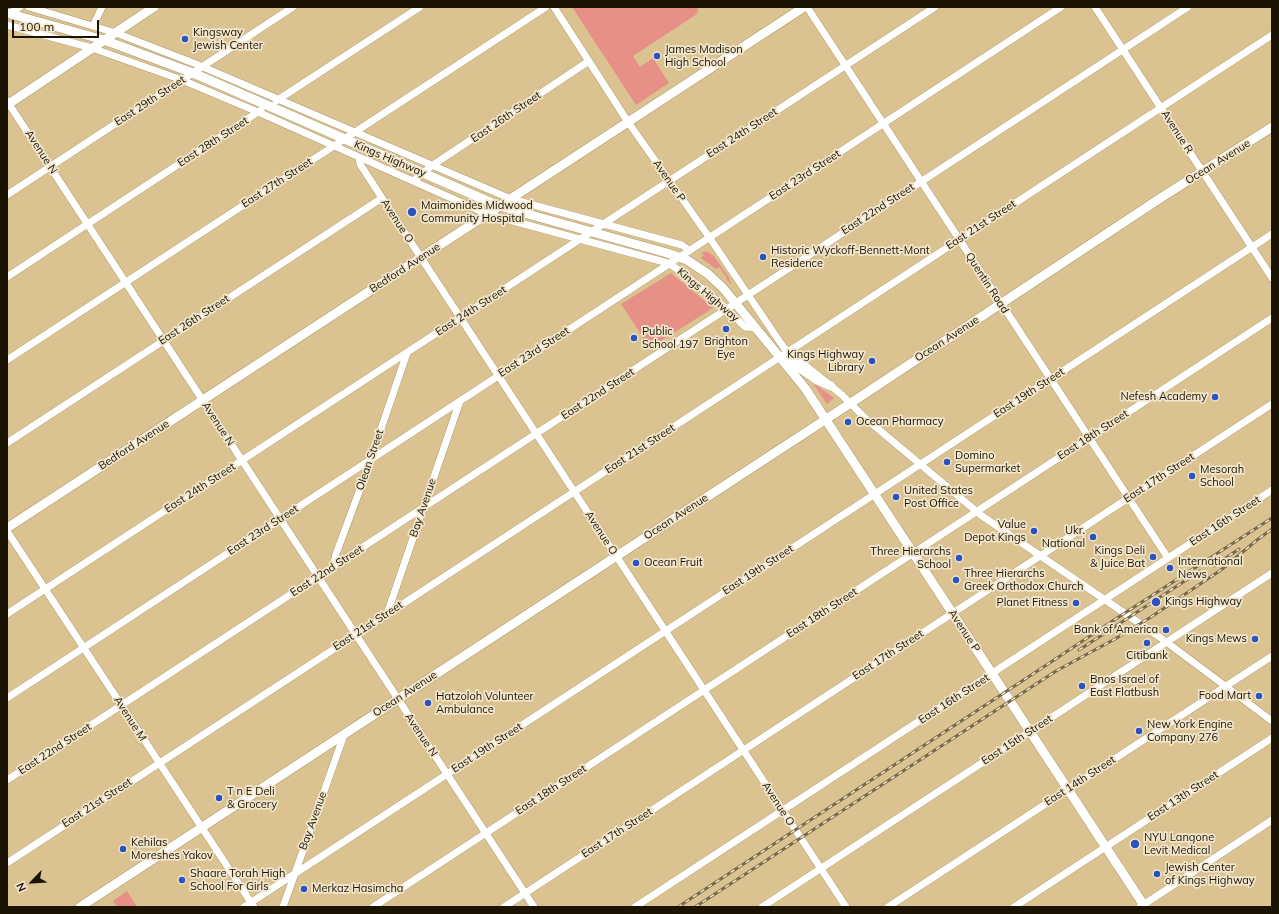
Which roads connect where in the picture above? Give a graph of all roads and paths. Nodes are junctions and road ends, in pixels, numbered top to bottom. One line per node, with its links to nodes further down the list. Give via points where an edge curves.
1 (20, 7): 15 (street)
2 (29, 7): 17 (street, Kings Highway)
3 (102, 7): 17 (street)
4 (154, 7): 18 (main road)
5 (293, 7): 24 (street, East 29th Street)
6 (420, 7): 28 (street, East 28th Street)
7 (546, 7): 36 (street, East 27th Street)
8 (554, 7): 23 (street, Avenue P)
9 (804, 7): 33 (main road, Bedford Avenue)
10 (807, 7): 25 (street, Quentin Road)
11 (935, 7): 25 (street, East 24th Street)
12 (1061, 7): 34 (street, East 23rd Street)
13 (1094, 7): 22 (street, Avenue R)
14 (1188, 7): 22 (street, East 22nd Street)
15 (8, 14): 20 (main road, Kings Highway)
16 (7, 26): 21 (street, Kings Highway)
17 (93, 26): 18 (street, Kings Highway)
18 (116, 33): 20 (main road); 24 (street, Kings Highway)
19 (1272, 34): 31 (street, East 21st Street)
20 (104, 40): 21 (main road); 26 (main road, Kings Highway)
21 (92, 48): 27 (street, Kings Highway); 29 (main road)
22 (1122, 50): 31 (street, Avenue R); 46 (street, East 22nd Street)
23 (589, 62): 33 (street, Avenue P); 40 (street, East 26th Street)
24 (203, 66): 26 (street, East 29th Street); 28 (street, Kings Highway)
25 (845, 66): 34 (street, Quentin Road); 45 (street, East 24th Street)
26 (193, 73): 27 (street, East 29th Street); 30 (main road, Kings Highway)
27 (182, 80): 32 (street, Kings Highway); 41 (street, East 29th Street)
28 (279, 99): 30 (street, East 28th Street); 36 (street, Kings Highway)
29 (8, 103): 41 (street, Avenue N)
30 (268, 106): 32 (street, East 28th Street); 37 (main road, Kings Highway)
31 (1160, 108): 42 (street, Avenue R); 58 (street, East 21st Street)
32 (258, 112): 38 (street, Kings Highway); 53 (street, East 28th Street)
33 (628, 122): 45 (street, Avenue P); 49 (main road, Bedford Avenue)
34 (883, 124): 46 (street, Quentin Road); 56 (street, East 23rd Street)
35 (1272, 127): 42 (main road, Ocean Avenue)
36 (356, 132): 37 (street, East 27th Street); 40 (street, Kings Highway)
37 (344, 140): 38 (street, East 27th Street); 43 (main road, Kings Highway)
38 (334, 146): 39 (street, Kings Highway); 66 (street, East 27th Street)
39 (359, 157): 44 (street, Kings Highway); 48 (street, Avenue O, via 360,164)
40 (433, 165): 43 (street, East 26th Street); 49 (street, Kings Highway)
41 (50, 167): 47 (street, East 29th Street); 53 (street, Avenue N)
42 (1202, 172): 59 (street, Avenue R); 69 (main road, Ocean Avenue)
43 (423, 173): 44 (street, East 26th Street); 50 (main road, Kings Highway)
44 (413, 181): 51 (street, Kings Highway)
45 (670, 181): 52 (street, East 24th Street); 56 (street, Avenue P)
46 (921, 182): 58 (street, Quentin Road); 67 (street, East 22nd Street)
47 (7, 195)
48 (382, 198): 62 (street, Avenue O); 74 (street, East 26th Street)
49 (511, 198): 50 (main road, Bedford Avenue); 52 (street, Kings Highway)
50 (499, 206): 51 (main road, Bedford Avenue); 54 (main road, Kings Highway)
51 (487, 214): 57 (street, Kings Highway); 62 (main road, Bedford Avenue)
52 (605, 223): 54 (street, East 24th Street); 60 (street, Kings Highway, via 682,245)
53 (88, 224): 64 (street, East 28th Street); 66 (street, Avenue N)
54 (592, 232): 57 (street, East 24th Street); 61 (main road, Kings Highway)
55 (1272, 234): 59 (street, East 19th Street)
56 (710, 237): 60 (street, East 23rd Street); 67 (street, Avenue P)
57 (580, 240): 63 (street, Kings Highway); 71 (street, East 24th Street)
58 (959, 240): 69 (street, Quentin Road); 75 (street, East 21st Street)
59 (1252, 247): 65 (street, Avenue R); 80 (street, East 19th Street)
60 (689, 250): 61 (street, East 23rd Street)
61 (678, 257): 63 (street, East 23rd Street); 68 (main road, Kings Highway, via 708,274)
62 (421, 258): 71 (street, Avenue O); 82 (main road, Bedford Avenue)
63 (668, 263): 70 (street, Kings Highway); 79 (street, East 23rd Street)
64 (7, 277)
65 (1272, 278)
66 (126, 282): 74 (street, Avenue N); 78 (street, East 27th Street)
67 (749, 295): 68 (street, East 22nd Street); 75 (street, Avenue P)
68 (735, 304): 70 (street, East 22nd Street); 73 (main road, Kings Highway)
69 (1001, 304): 80 (street, Quentin Road); 84 (main road, Ocean Avenue)
70 (727, 309): 73 (street, Kings Highway, via 745,327); 87 (street, East 22nd Street)
71 (460, 318): 76 (street, East 24th Street); 79 (street, Avenue O)
72 (1272, 318): 88 (street, East 18th Street)
73 (755, 328): 77 (main road, Kings Highway)
74 (164, 340): 82 (street, Avenue N); 89 (street, East 26th Street)
75 (788, 352): 77 (street, East 21st Street); 81 (street)
76 (407, 353): 90 (street, Olean Street); 91 (street, East 24th Street)
77 (779, 358): 81 (main road, via 791,362 817,380); 86 (main road, Avenue P, via 805,388); 94 (street, East 21st Street)
78 (7, 360)
79 (498, 376): 83 (street, East 23rd Street); 87 (street, Avenue O)
80 (1050, 379): 88 (street, Quentin Road); 92 (street, East 19th Street)
81 (831, 386): 84 (street)
82 (203, 401): 91 (street, Avenue N); 100 (main road, Bedford Avenue)
83 (460, 401): 90 (street, East 23rd Street); 97 (street, Bay Avenue)
84 (850, 403): 86 (main road, Ocean Avenue); 92 (street)
85 (1272, 404): 96 (street, East 17th Street)
86 (825, 420): 95 (main road, Avenue P); 102 (main road, Ocean Avenue)
87 (536, 434): 94 (street, Avenue O); 97 (street, East 22nd Street)
88 (1089, 438): 96 (street, Quentin Road); 98 (street, East 18th Street)
89 (7, 443)
90 (370, 460): 99 (street, East 23rd Street); 105 (street, Olean Street)
91 (242, 461): 99 (street, Avenue N); 108 (street, East 24th Street)
92 (920, 465): 95 (street, East 19th Street); 98 (street)
93 (1272, 490): 104 (street, East 16th Street)
94 (574, 492): 102 (street, Avenue O); 111 (street, East 21st Street)
95 (874, 494): 101 (main road, Avenue P); 113 (street, East 19th Street)
96 (1128, 498): 103 (street, East 17th Street); 104 (street, Quentin Road)
97 (423, 508): 105 (street, East 22nd Street); 111 (street, Bay Avenue)
98 (976, 512): 101 (street, East 18th Street); 103 (street)
99 (280, 519): 107 (street, Avenue N); 116 (street, East 23rd Street)
100 (7, 530): 108 (street, Avenue M)
101 (913, 553): 112 (main road, Avenue P); 120 (street, East 18th Street)
102 (616, 556): 113 (street, Avenue O); 122 (main road, Ocean Avenue)
103 (1041, 556): 109 (street); 112 (street, East 17th Street)
104 (1168, 558): 109 (street, East 16th Street)
105 (333, 568): 107 (street, East 22nd Street)
106 (1272, 573): 115 (street, East 15th Street)
107 (318, 576): 114 (street, Avenue N); 123 (street, East 22nd Street)
108 (45, 589): 110 (street, East 24th Street); 116 (street, Avenue M)
109 (1105, 599): 115 (street); 118 (street, East 16th Street)
110 (7, 614)
111 (387, 614): 114 (street, East 21st Street)
112 (952, 614): 118 (main road, Avenue P); 128 (street, East 17th Street)
113 (665, 631): 120 (street, Avenue O); 130 (street, East 19th Street)
114 (356, 634): 122 (street, Avenue N); 129 (street, East 21st Street)
115 (1166, 642): 119 (street); 125 (street, East 15th Street)
116 (83, 647): 121 (street, East 23rd Street); 123 (street, Avenue M)
117 (1272, 656): 119 (street, East 14th Street)
118 (992, 674): 125 (main road, Avenue P); 133 (street, East 16th Street)
119 (1225, 686): 124 (street); 132 (street, East 14th Street)
120 (704, 690): 128 (street, Avenue O); 136 (street, East 18th Street)
121 (7, 698)
122 (398, 699): 126 (main road, Ocean Avenue); 130 (street, Avenue N)
123 (122, 705): 129 (street, Avenue M); 131 (street, East 22nd Street)
124 (1272, 722)
125 (1030, 731): 132 (main road, Avenue P); 139 (street, East 15th Street)
126 (344, 734): 135 (main road, Ocean Avenue); 140 (street, Bay Avenue)
127 (1272, 738): 137 (street, East 13th Street)
128 (743, 750): 133 (street, Avenue O); 141 (street, East 17th Street)
129 (159, 763): 135 (street, Avenue M); 138 (street, East 21st Street)
130 (447, 774): 136 (street, Avenue N); 140 (street, East 19th Street)
131 (7, 780)
132 (1068, 789): 137 (main road, Avenue P); 153 (street, East 14th Street)
133 (782, 810): 139 (street, Avenue O); 150 (street, East 16th Street)
134 (1272, 820): 143 (street)
135 (202, 828): 142 (street, Avenue M); 144 (main road, Ocean Avenue)
136 (486, 833): 141 (street, Avenue N); 147 (street, East 18th Street)
137 (1106, 847): 143 (main road, Avenue P); 154 (street, East 13th Street)
138 (7, 863)
139 (820, 868): 151 (street, East 15th Street); 152 (street, Avenue O)
140 (295, 874): 142 (street, East 19th Street); 146 (street, Bay Avenue)
141 (525, 893): 148 (street, East 17th Street); 149 (street, Avenue N)
142 (252, 905): 145 (street, East 19th Street)
143 (1143, 906)
144 (80, 907)
145 (244, 907)
146 (283, 907)
147 (373, 907)
148 (504, 907)
149 (534, 907)
150 (635, 907)
151 (762, 907)
152 (846, 907)
153 (888, 907)
154 (1014, 907)

